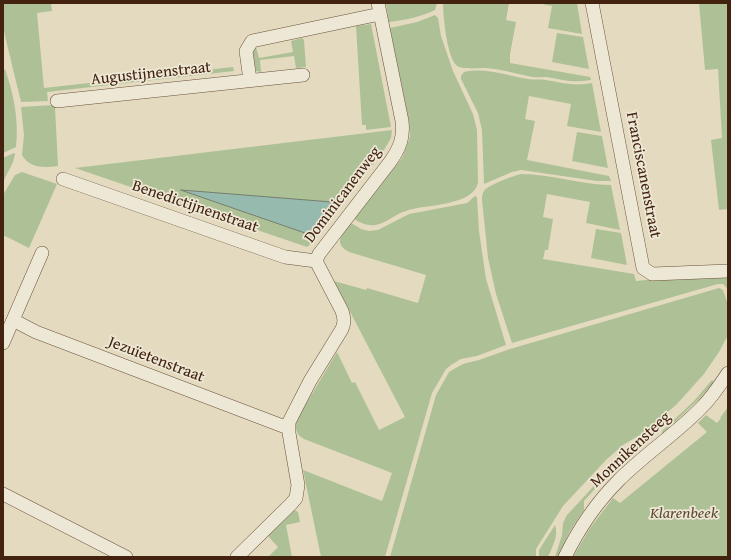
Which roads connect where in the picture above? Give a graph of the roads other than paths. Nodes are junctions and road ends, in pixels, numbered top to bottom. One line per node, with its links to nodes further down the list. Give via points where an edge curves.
1 (592, 3): 9 (street, Franciscanenstraat, via 644,268 652,274)
2 (379, 9): 4 (street, via 252,41 246,51); 8 (street, Dominicanenweg, via 402,120 401,144 390,162 323,247)
3 (303, 75): 4 (street, Augustijnenstraat)
4 (250, 80): 5 (street, Augustijnenstraat)
5 (57, 101)
6 (63, 179): 8 (street, Benedictijnenstraat, via 285,257)
7 (42, 253): 10 (street)
8 (316, 261): 13 (street, Dominicanenweg, via 342,311 344,324 291,416)
9 (728, 271)
10 (13, 320): 11 (street); 13 (street, Jezuïetenstraat, via 36,332)
11 (3, 343)
12 (728, 373): 17 (street, Monnikensteeg, via 702,407 606,493)
13 (288, 428): 16 (street, via 298,485 296,498)
14 (3, 494): 15 (street)
15 (126, 557)
16 (237, 557)
17 (565, 557)

